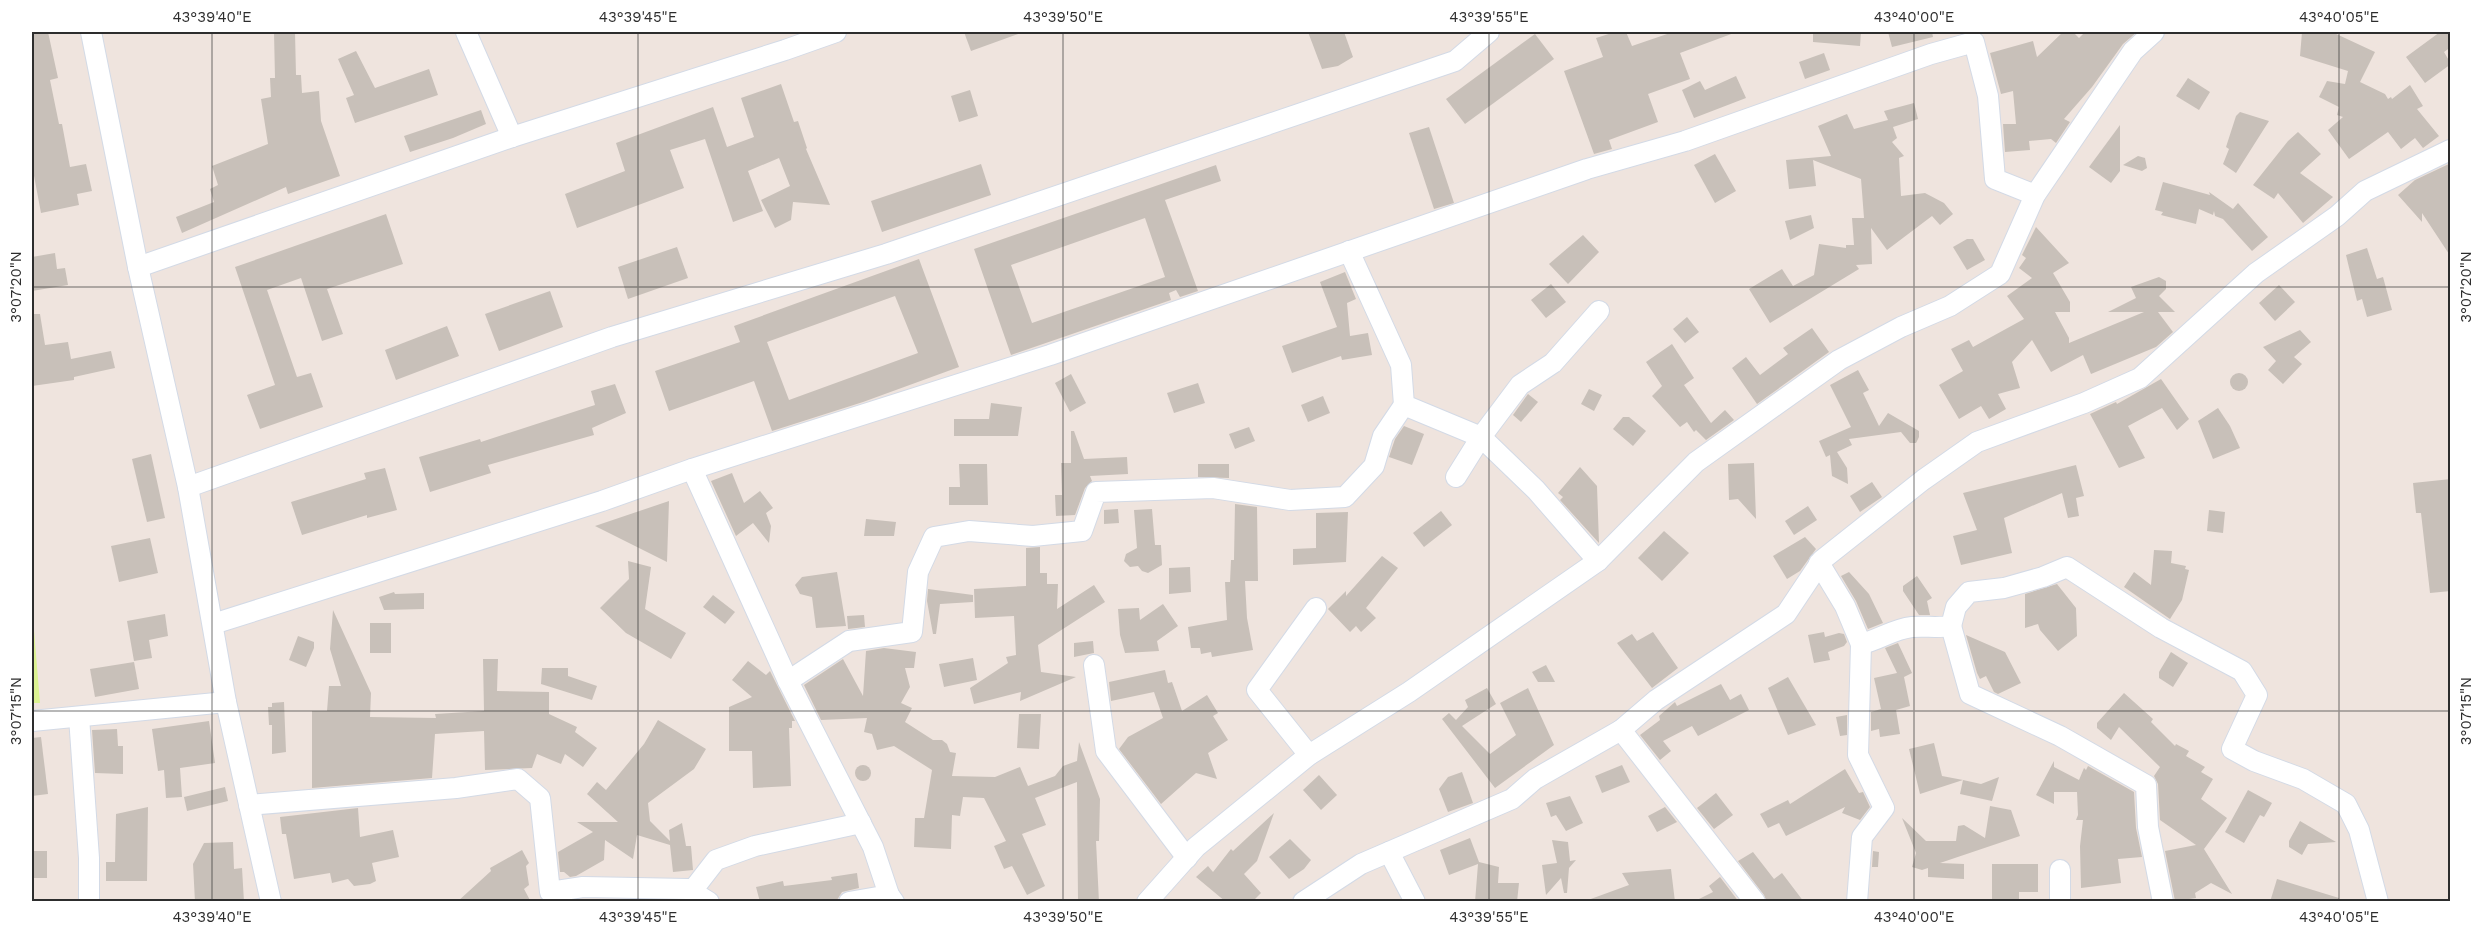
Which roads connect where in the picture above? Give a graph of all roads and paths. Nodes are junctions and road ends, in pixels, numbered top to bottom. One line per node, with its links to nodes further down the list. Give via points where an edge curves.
1 (91, 32): 10 (street)
2 (466, 32): 6 (street)
3 (836, 32): 6 (street)
4 (1489, 32): 16 (street, via 1455,61 1444,65 897,250 612,337)
5 (2154, 32): 8 (street, via 2133,51)
6 (512, 137): 10 (street)
7 (2451, 150): 18 (street, via 2365,191 2337,216 2256,273 2140,378 1977,442)
8 (2035, 195): 9 (street, via 1995,179 1988,96 1974,42); 17 (street, via 2000,274 1950,306 1839,360 1771,407 1696,462)
9 (1349, 251): 12 (street, via 1401,365); 14 (street, via 1050,355)
10 (138, 267): 16 (street)
11 (1599, 311): 13 (street, via 1553,363 1520,385)
12 (1404, 405): 13 (street); 24 (street, via 1383,436 1374,466 1345,497 1290,500 1213,488 1096,492 1082,531 1033,536 969,531 934,537 918,572 912,632 849,641)
13 (1481, 437): 15 (street); 17 (street, via 1536,490)
14 (692, 469): 20 (street); 24 (street)
15 (1456, 477)
16 (188, 487): 20 (street)
17 (1598, 561): 29 (street, via 1409,692)
18 (1819, 563): 22 (street, via 1845,606); 28 (street, via 1786,614 1656,700)
19 (1316, 608): 29 (street, via 1257,690)
20 (213, 624): 25 (street)
21 (1951, 626): 22 (street, via 1912,627); 48 (street, via 1970,694 2060,735 2146,786 2148,827); 49 (street, via 1956,607 1969,592 2004,588 2067,567 2161,628 2242,671 2257,695 2232,749 2303,779 2346,804 2359,830)
22 (1861, 644): 46 (street, via 1858,755 1884,808 1862,837)
23 (1094, 664): 33 (street, via 1106,751)
24 (788, 681): 31 (street)
25 (226, 702): 26 (street); 30 (street)
26 (79, 717): 27 (street); 38 (street)
27 (32, 721)
28 (1621, 730): 32 (street, via 1535,779 1512,799); 45 (street)
29 (1309, 755): 33 (street, via 1196,847)
30 (249, 805): 36 (street, via 518,779 540,798); 39 (street)
31 (861, 823): 35 (street, via 755,846 716,860); 37 (street)
32 (1389, 852): 43 (street, via 1362,864); 44 (street)
33 (1188, 858): 42 (street)
34 (2060, 870): 47 (street)
35 (692, 891): 36 (street, via 583,887); 40 (street)
36 (547, 897)
37 (892, 898): 41 (street)
38 (89, 902)
39 (272, 902)
40 (709, 902)
41 (849, 902)
42 (1147, 902)
43 (1303, 902)
44 (1415, 902)
45 (1755, 902)
46 (1857, 902)
47 (2060, 902)
48 (2163, 902)
49 (2378, 902)

